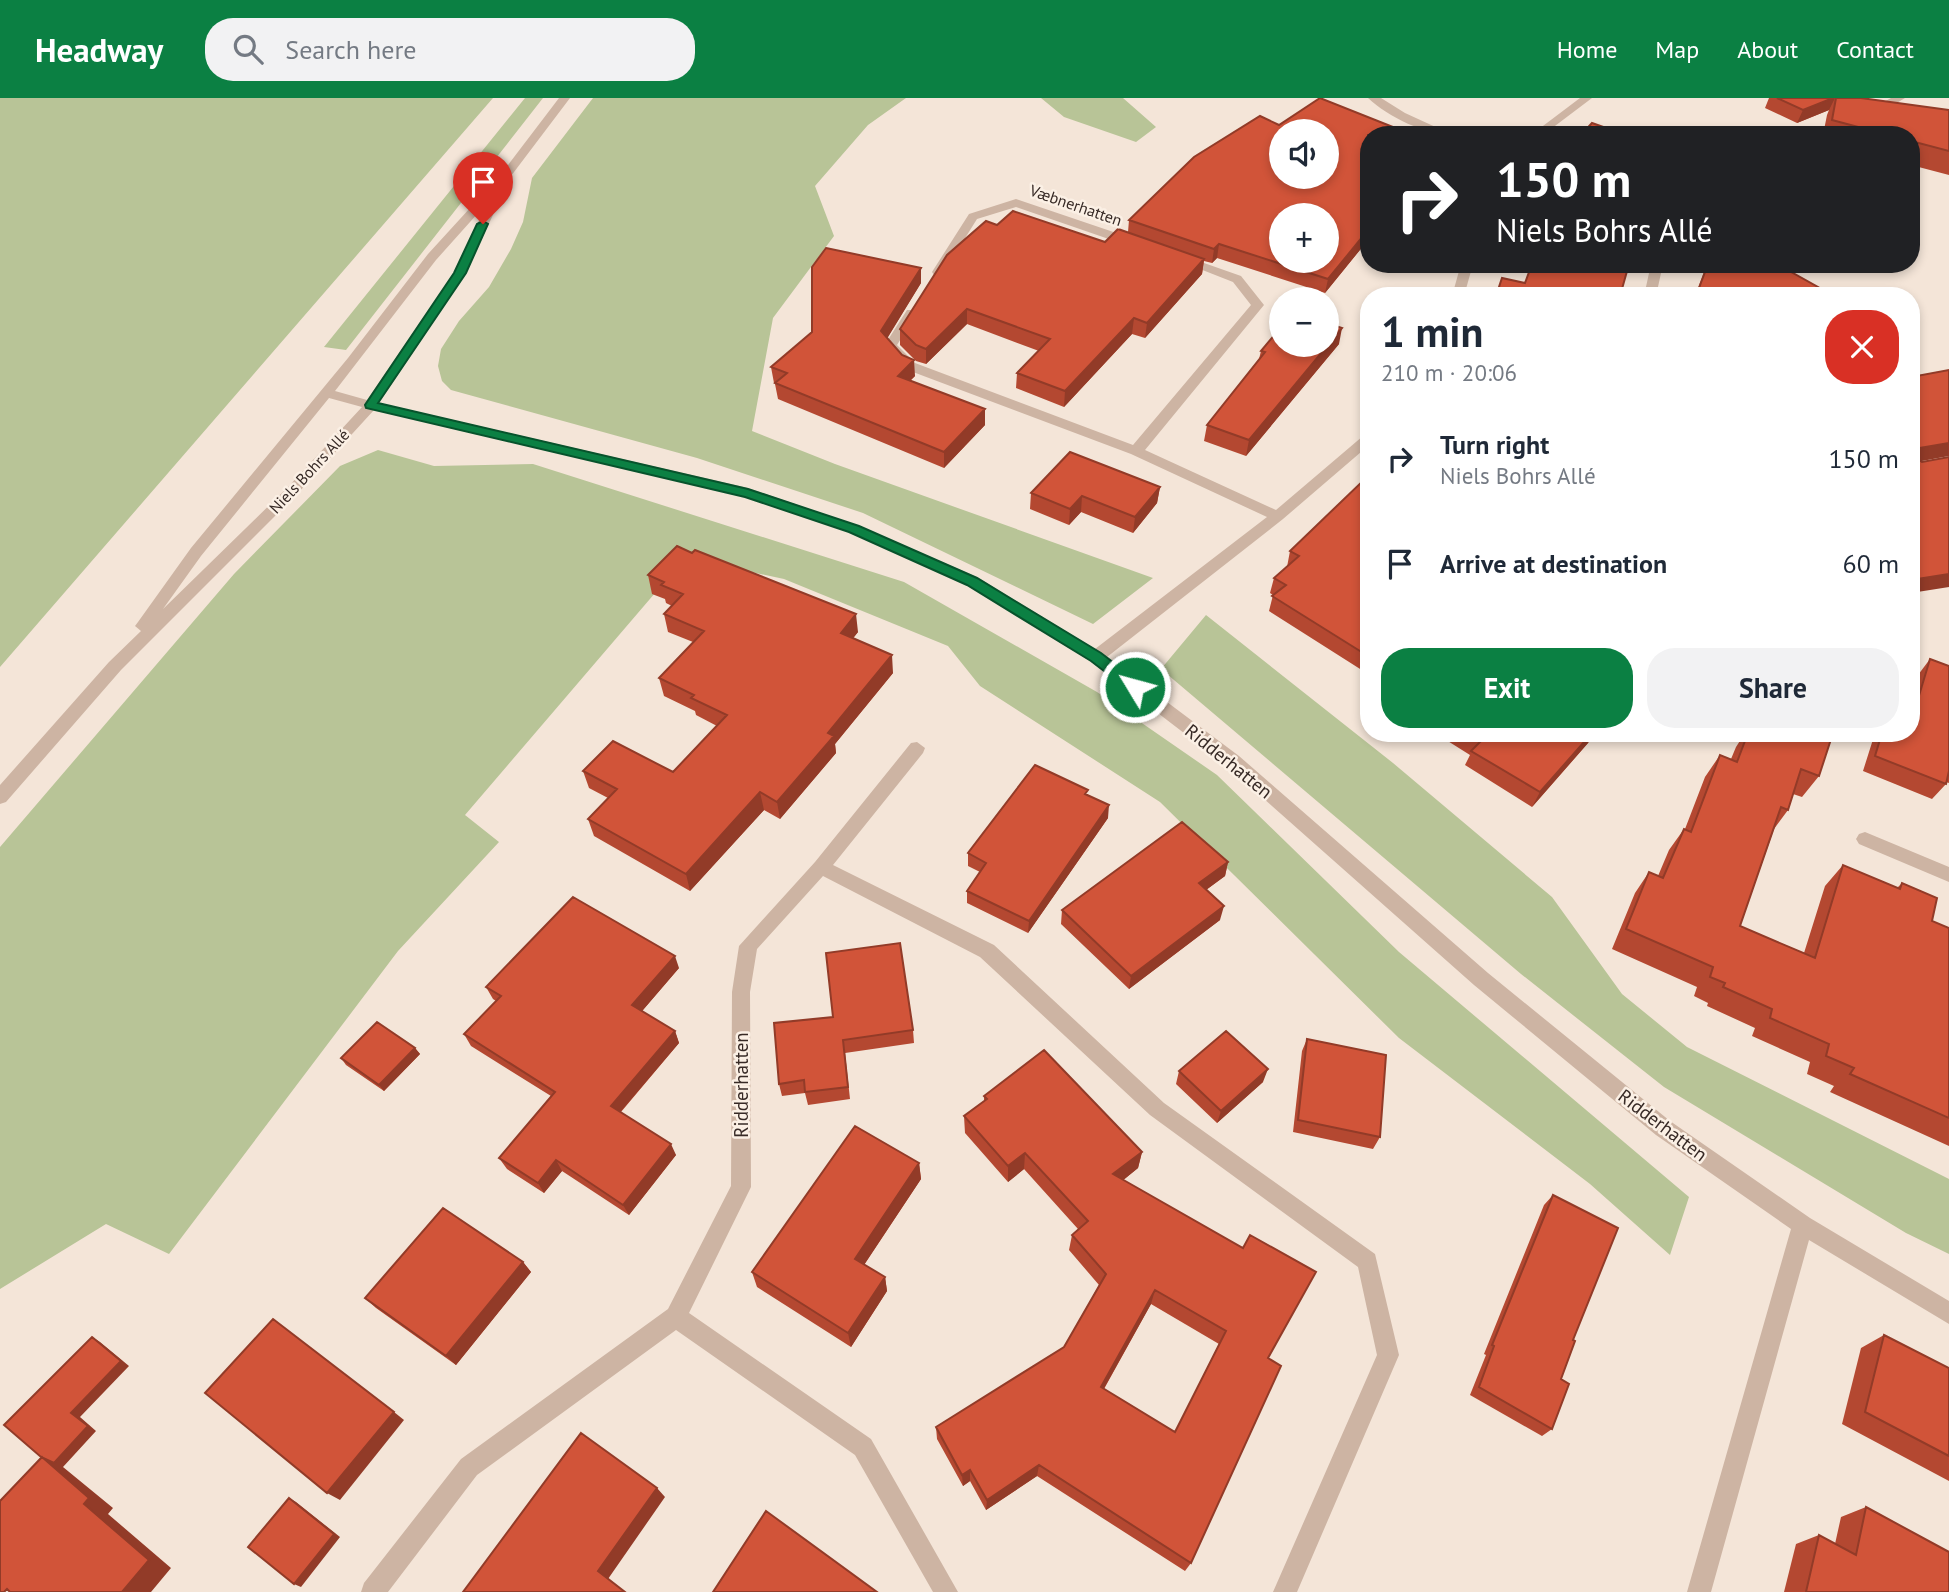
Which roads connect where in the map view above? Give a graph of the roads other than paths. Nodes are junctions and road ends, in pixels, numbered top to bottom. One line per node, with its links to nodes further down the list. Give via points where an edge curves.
1 (565, 98): 8 (street, Niels Bohrs Allé)
2 (1373, 98): 6 (street)
3 (1587, 98): 7 (street)
4 (1900, 98): 5 (street, via 1873,105)
5 (1897, 111)
6 (1427, 126)
7 (1548, 126)
8 (506, 175): 11 (street, Niels Bohrs Allé, via 432,257); 12 (street, Niels Bohrs Allé, via 460,273)
9 (1146, 248): 14 (street, Væbnerhatten, via 1016,203 973,217 890,346 910,366)
10 (1172, 257): 14 (street, via 1237,279 1258,304)
11 (325, 393): 12 (street, Ridderhatten); 17 (street, Niels Bohrs Allé, via 196,552)
12 (371, 405): 16 (street, Ridderhatten, via 748,493 854,529 972,582); 17 (street, Niels Bohrs Allé, via 294,489)
13 (1360, 446): 15 (street)
14 (1136, 451): 15 (street, Væbnerhatten)
15 (1278, 516): 16 (street)
16 (1096, 657): 23 (street, Ridderhatten, via 1233,761 1480,979 1663,1128)
17 (115, 666): 19 (street, Niels Bohrs Allé)
18 (917, 748): 21 (street, Ridderhatten)
19 (0, 797)
20 (1865, 839): 22 (street)
21 (821, 867): 25 (street, Ridderhatten, via 748,946 741,992 741,1187); 28 (street, via 987,951 1157,1109 1367,1261 1388,1355)
22 (1949, 874)
23 (1803, 1225): 24 (street, Ridderhatten); 29 (street)
24 (1949, 1313)
25 (676, 1317): 26 (street, Ridderhatten, via 469,1467); 27 (street, via 863,1447)
26 (373, 1592)
27 (946, 1592)
28 (1285, 1592)
29 (1699, 1592)

